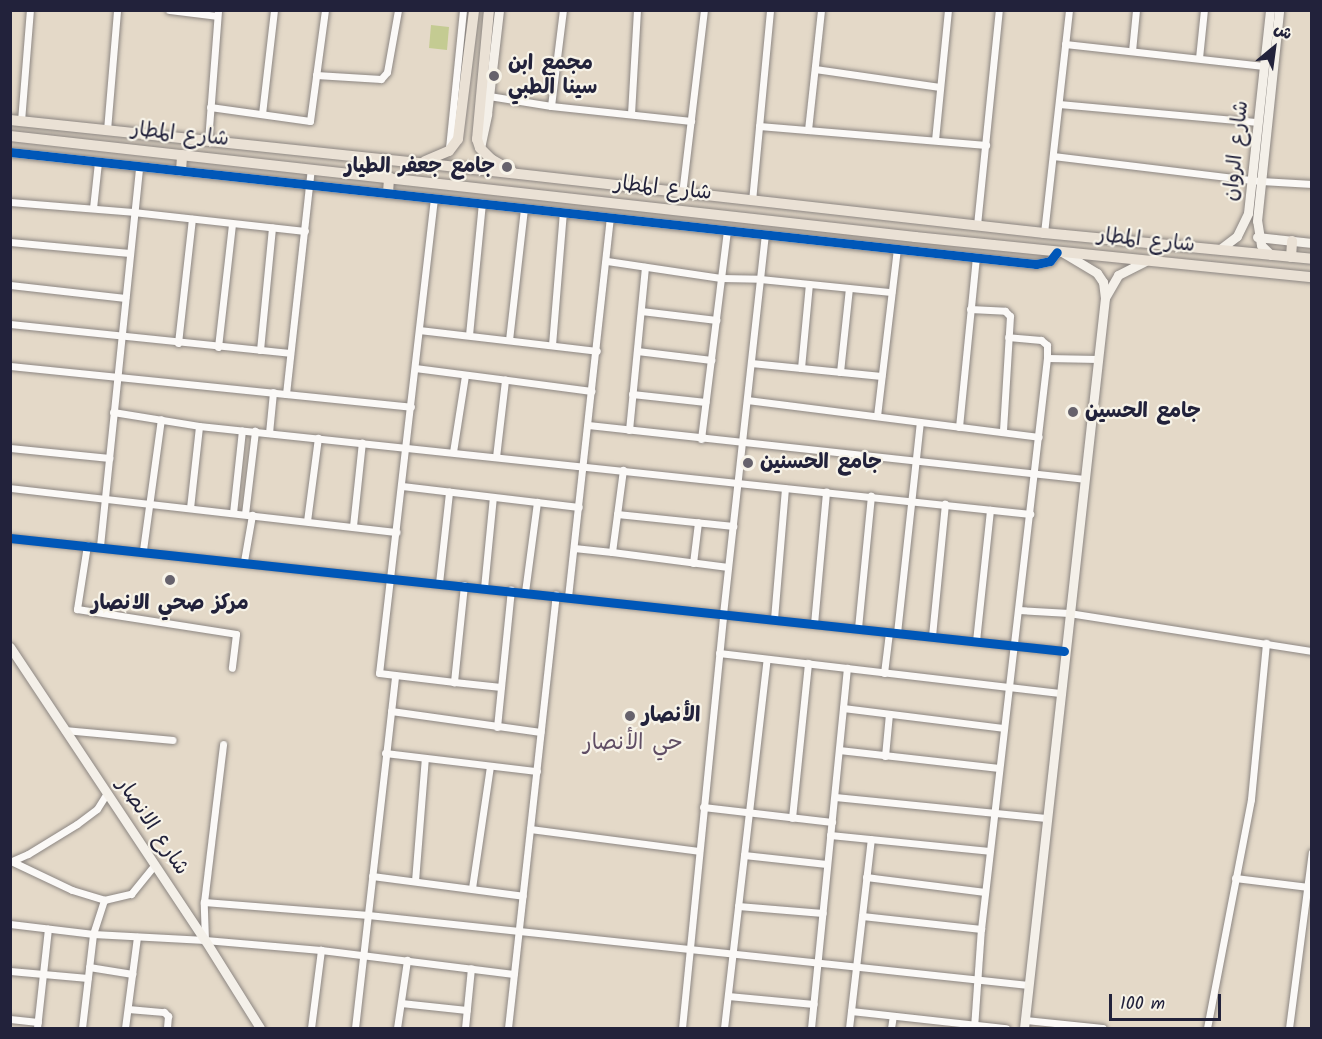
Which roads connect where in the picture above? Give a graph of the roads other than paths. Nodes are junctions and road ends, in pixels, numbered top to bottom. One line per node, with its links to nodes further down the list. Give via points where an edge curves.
1 (30, 10): 42 (street)
2 (117, 10): 45 (street)
3 (169, 10): 23 (street)
4 (274, 10): 39 (street)
5 (325, 10): 32 (street)
6 (398, 10): 32 (street, via 387,72 381,79)
7 (463, 10): 25 (street)
8 (474, 10): 25 (main road)
9 (489, 10): 31 (main road)
10 (499, 10): 35 (street)
11 (563, 10): 37 (street)
12 (638, 10): 40 (street)
13 (704, 10): 41 (street)
14 (770, 10): 44 (street)
15 (821, 10): 29 (street)
16 (948, 10): 33 (street)
17 (999, 10): 51 (street)
18 (1069, 10): 24 (street)
19 (1136, 10): 26 (street)
20 (1204, 10): 27 (street)
21 (1270, 10): 28 (street, شارع الروان)
22 (1279, 10): 66 (street, شارع الروان)
23 (217, 13): 38 (street)
24 (1065, 44): 26 (street); 36 (street)
25 (464, 45): 30 (main road); 53 (street)
26 (1132, 51): 27 (street)
27 (1199, 58): 28 (street)
28 (1264, 66): 43 (street, شارع الروان)
29 (815, 69): 33 (street); 46 (street)
30 (467, 70): 31 (main road); 34 (main road)
31 (482, 70): 35 (main road)
32 (316, 75): 39 (street, via 310,121)
33 (940, 87): 48 (street)
34 (465, 89): 35 (main road, via 473,86); 53 (main road, via 461,130)
35 (484, 93): 37 (street); 64 (main road, via 476,131 480,148)
36 (1059, 104): 43 (street); 56 (street)
37 (551, 106): 40 (street)
38 (210, 107): 39 (street); 49 (street)
39 (262, 114)
40 (631, 114): 41 (street)
41 (691, 120): 70 (street)
42 (16, 121): 45 (main road, شارع المطار)
43 (1258, 122): 66 (street, شارع الروان)
44 (759, 126): 46 (street); 72 (street)
45 (107, 130): 49 (main road, شارع المطار)
46 (808, 130): 48 (street)
47 (10, 136): 55 (main road, شارع المطار)
48 (935, 140): 51 (street)
49 (208, 141): 50 (main road, شارع المطار)
50 (228, 142): 52 (main road, شارع المطار); 57 (main road, via 231,150)
51 (986, 145): 84 (street)
52 (263, 147): 59 (main road, شارع المطار); 60 (main road, via 258,155)
53 (449, 151): 59 (main road)
54 (10, 152): 58 (street)
55 (182, 154): 57 (main road, شارع المطار); 63 (main road)
56 (1053, 156): 66 (street); 88 (street)
57 (226, 159): 60 (main road, شارع المطار)
58 (98, 162): 61 (street); 75 (street)
59 (421, 163): 64 (main road, شارع المطار)
60 (262, 164): 62 (main road, شارع المطار)
61 (139, 166): 63 (street); 77 (street)
62 (311, 169): 65 (main road, شارع المطار); 67 (street)
63 (181, 171): 67 (street)
64 (518, 174): 70 (main road, شارع المطار)
65 (389, 177): 69 (main road); 90 (main road, شارع المطار)
66 (1256, 181): 68 (street); 91 (street, شارع الروان); 97 (street, شارع الروان, via 1246,221 1237,236)
67 (310, 184): 69 (street); 86 (street)
68 (1311, 184)
69 (388, 193): 71 (street)
70 (682, 194): 72 (main road, شارع المطار)
71 (435, 198): 74 (street); 120 (street)
72 (752, 201): 81 (main road, شارع المطار)
73 (10, 202): 75 (street)
74 (482, 203): 76 (street); 122 (street)
75 (93, 208): 77 (street)
76 (524, 208): 78 (street); 124 (street)
77 (133, 212): 80 (street); 99 (street)
78 (563, 212): 79 (street); 126 (street)
79 (610, 217): 87 (street); 104 (street)
80 (192, 219): 83 (street); 125 (street)
81 (915, 219): 82 (main road, شارع المطار); 90 (main road)
82 (946, 222): 84 (main road, شارع المطار); 92 (main road, via 942,230)
83 (232, 224): 85 (street); 127 (street)
84 (977, 225): 88 (main road, شارع المطار)
85 (272, 228): 86 (street); 128 (street)
86 (305, 231): 131 (street)
87 (727, 231): 89 (street); 108 (street)
88 (1044, 233): 97 (main road, شارع المطار)
89 (765, 235): 96 (street); 109 (street)
90 (915, 237): 92 (main road, شارع المطار)
91 (1257, 237): 93 (street); 100 (street)
92 (945, 240): 98 (main road, شارع المطار)
93 (1292, 241): 95 (street); 102 (main road)
94 (10, 242): 99 (street)
95 (1311, 243)
96 (897, 249): 101 (street); 113 (street)
97 (1220, 249): 100 (main road, شارع المطار)
98 (1060, 252): 101 (street, via 1040,264); 105 (main road, شارع المطار); 115 (street, via 1097,273 1105,287)
99 (129, 253): 114 (street)
100 (1271, 255): 102 (main road, شارع المطار)
101 (976, 257): 116 (street)
102 (1291, 257): 103 (main road, شارع المطار)
103 (1311, 259)
104 (607, 261): 106 (street); 129 (street)
105 (1146, 261): 107 (main road, شارع المطار); 115 (street, via 1118,275)
106 (645, 267): 108 (street); 117 (street)
107 (1311, 277)
108 (721, 278): 109 (street); 118 (street)
109 (760, 279): 110 (street); 135 (street)
110 (809, 284): 112 (street); 138 (street)
111 (10, 285): 114 (street)
112 (849, 288): 113 (street); 139 (street)
113 (891, 292): 142 (street)
114 (125, 298): 121 (street)
115 (1105, 298): 133 (street)
116 (970, 309): 123 (street, via 1009,312); 157 (street)
117 (641, 311): 118 (street); 130 (street)
118 (716, 320): 134 (street)
119 (10, 324): 121 (street)
120 (419, 330): 122 (street); 137 (street)
121 (121, 335): 125 (street); 141 (street)
122 (468, 335): 124 (street)
123 (1008, 337): 132 (street, via 1041,340 1047,345); 162 (street)
124 (509, 340): 126 (street)
125 (178, 343): 127 (street)
126 (552, 345): 129 (street)
127 (218, 347): 128 (street)
128 (260, 350): 131 (street)
129 (597, 351): 144 (street)
130 (637, 351): 134 (street); 147 (street)
131 (290, 353): 146 (street)
132 (1047, 358): 133 (street); 163 (street)
133 (1098, 359): 177 (street)
134 (711, 360): 149 (street)
135 (751, 363): 138 (street); 148 (street)
136 (10, 366): 141 (street)
137 (415, 368): 140 (street); 150 (street)
138 (801, 368): 139 (street)
139 (840, 372): 142 (street)
140 (465, 375): 143 (street); 170 (street)
141 (117, 376): 145 (street); 151 (street)
142 (881, 376): 152 (street)
143 (505, 380): 144 (street); 171 (street)
144 (592, 391): 155 (street)
145 (273, 392): 146 (street); 161 (street)
146 (286, 394): 150 (street)
147 (632, 394): 149 (street); 159 (street)
148 (747, 400): 152 (street); 167 (street)
149 (706, 402): 165 (street)
150 (411, 407): 168 (street)
151 (114, 412): 153 (street); 172 (street)
152 (877, 416): 154 (street)
153 (161, 419): 156 (street); 189 (street)
154 (920, 422): 157 (street); 173 (street)
155 (588, 425): 159 (street); 174 (street)
156 (200, 426): 158 (street); 192 (street)
157 (959, 427): 162 (street)
158 (242, 430): 160 (street); 194 (street)
159 (628, 430): 165 (street)
160 (255, 431): 161 (street); 197 (street)
161 (268, 432): 164 (street)
162 (1003, 432): 163 (street)
163 (1039, 437): 176 (street)
164 (318, 438): 166 (street); 198 (street)
165 (701, 438): 167 (street)
166 (362, 442): 168 (street); 200 (street)
167 (742, 443): 173 (street); 178 (street)
168 (406, 447): 170 (street); 179 (street)
169 (10, 448): 172 (street)
170 (453, 452): 171 (street)
171 (496, 457): 174 (street)
172 (109, 458): 186 (street)
173 (916, 462): 176 (street); 187 (street)
174 (584, 465): 175 (street); 191 (street)
175 (623, 470): 178 (street); 195 (street)
176 (1035, 474): 177 (street); 196 (street)
177 (1084, 479): 221 (street)
178 (738, 482): 181 (street); 201 (street)
179 (402, 486): 182 (street); 202 (street)
180 (10, 488): 186 (street)
181 (785, 488): 183 (street); 223 (street)
182 (449, 492): 185 (street); 213 (street)
183 (826, 492): 184 (street); 224 (street)
184 (871, 496): 187 (street); 225 (street)
185 (493, 497): 188 (street); 215 (street)
186 (105, 498): 189 (street); 205 (street)
187 (912, 501): 190 (street); 226 (street)
188 (537, 502): 191 (street); 217 (street)
189 (150, 503): 192 (street); 207 (street)
190 (945, 504): 193 (street); 227 (street)
191 (579, 507): 206 (street)
192 (190, 508): 194 (street)
193 (990, 510): 196 (street); 228 (street)
194 (233, 513): 197 (street)
195 (617, 514): 199 (street); 208 (street)
196 (1030, 514): 220 (street)
197 (248, 515): 198 (street); 209 (street)
198 (307, 521): 200 (street)
199 (698, 522): 201 (street); 210 (street)
200 (353, 526): 202 (street)
201 (733, 526): 211 (street)
202 (397, 532): 212 (street)
203 (10, 538): 204 (street)
204 (87, 544): 205 (street); 237 (street, via 77,609 236,634)
205 (100, 546): 207 (street)
206 (574, 548): 208 (street); 219 (street)
207 (143, 550): 209 (street)
208 (612, 552): 210 (street)
209 (244, 561): 212 (street)
210 (693, 562): 211 (street)
211 (728, 567): 222 (street)
212 (392, 578): 213 (street); 240 (street, via 379,673)
213 (439, 583): 214 (street)
214 (464, 585): 215 (street); 241 (street)
215 (484, 588): 216 (street)
216 (511, 590): 217 (street); 242 (street)
217 (525, 592): 218 (street)
218 (556, 596): 219 (street); 251 (street)
219 (568, 597): 222 (street)
220 (1019, 610): 221 (street); 230 (street)
221 (1069, 613): 229 (street); 232 (street)
222 (723, 614): 223 (street); 234 (street)
223 (774, 619): 224 (street)
224 (814, 624): 225 (street)
225 (858, 628): 226 (street)
226 (893, 632): 227 (street); 239 (street)
227 (932, 636): 228 (street)
228 (976, 641): 230 (street)
229 (1266, 643): 233 (street); 281 (street, via 1251,799)
230 (1014, 646): 232 (street); 243 (street)
231 (10, 647): 250 (street, شارع الانصار)
232 (1064, 651): 244 (street)
233 (1311, 651)
234 (719, 653): 235 (street); 263 (street)
235 (767, 658): 236 (street); 265 (street)
236 (808, 663): 238 (street); 266 (street)
237 (232, 668)
238 (847, 668): 239 (street); 245 (street)
239 (885, 673): 243 (street)
240 (395, 675): 241 (street); 246 (street)
241 (454, 682): 242 (street)
242 (501, 687): 248 (street)
243 (1008, 687): 244 (street); 249 (street)
244 (1060, 693): 267 (street)
245 (843, 708): 247 (street); 254 (street)
246 (391, 711): 248 (street); 255 (street)
247 (889, 714): 249 (street); 256 (street)
248 (497, 727): 251 (street)
249 (1003, 728): 259 (street)
250 (65, 729): 252 (street); 261 (street, شارع الانصار)
251 (541, 732): 260 (street)
252 (174, 740)
253 (223, 744): 288 (street)
254 (839, 750): 256 (street); 262 (street)
255 (385, 753): 257 (street); 279 (street)
256 (885, 756): 259 (street)
257 (425, 758): 258 (street); 282 (street)
258 (490, 766): 260 (street); 284 (street)
259 (999, 768): 264 (street)
260 (537, 771): 269 (street)
261 (107, 793): 276 (street, via 97,809 77,824); 277 (street, شارع الانصار)
262 (835, 796): 264 (street); 268 (street)
263 (703, 807): 265 (street); 272 (street)
264 (994, 813): 267 (street); 273 (street)
265 (749, 814): 266 (street); 275 (street)
266 (792, 818): 268 (street)
267 (1046, 818): 315 (street)
268 (832, 822): 270 (street)
269 (530, 829): 272 (street); 286 (street)
270 (830, 835): 271 (street); 278 (street)
271 (870, 839): 273 (street); 280 (street)
272 (699, 851): 300 (street)
273 (989, 851): 285 (street)
274 (1311, 852): 283 (street)
275 (744, 855): 278 (street); 289 (street)
276 (12, 861): 287 (street, via 72,890)
277 (155, 864): 287 (street, via 131,894); 299 (street, شارع الانصار)
278 (827, 864): 290 (street)
279 (372, 876): 282 (street); 291 (street)
280 (866, 878): 285 (street); 292 (street)
281 (1235, 878): 283 (street); 345 (street)
282 (415, 880): 284 (street)
283 (1308, 887): 346 (street)
284 (472, 888): 286 (street)
285 (985, 892): 295 (street)
286 (523, 896): 296 (street)
287 (104, 900): 297 (street)
288 (204, 902): 291 (street); 299 (street)
289 (738, 906): 290 (street); 302 (street)
290 (823, 913): 305 (street)
291 (368, 915): 296 (street); 303 (street)
292 (862, 916): 295 (street); 307 (street)
293 (10, 924): 294 (street)
294 (48, 928): 297 (street); 310 (street)
295 (981, 929): 314 (street)
296 (519, 931): 300 (street); 312 (street)
297 (93, 934): 298 (street); 306 (street)
298 (136, 937): 299 (street); 311 (street)
299 (205, 940): 301 (street); 332 (street, شارع الانصار)
300 (689, 949): 302 (street); 338 (street)
301 (321, 950): 303 (street); 333 (street)
302 (733, 954): 305 (street); 316 (street)
303 (362, 955): 304 (street); 334 (street)
304 (407, 960): 308 (street); 317 (street)
305 (818, 963): 307 (street); 318 (street)
306 (89, 967): 311 (street); 313 (street)
307 (857, 967): 314 (street); 321 (street)
308 (471, 968): 312 (street); 320 (street)
309 (10, 971): 310 (street)
310 (43, 974): 313 (street); 326 (street)
311 (132, 974): 319 (street)
312 (514, 974): 337 (street)
313 (88, 978): 329 (street)
314 (978, 980): 315 (street); 327 (street)
315 (1028, 985): 325 (street)
316 (728, 996): 318 (street); 328 (street)
317 (401, 1003): 320 (street); 335 (street)
318 (814, 1004): 339 (street)
319 (128, 1009): 330 (street); 331 (street, via 164,1012 168,1016)
320 (467, 1010): 336 (street)
321 (851, 1011): 322 (street); 340 (street)
322 (892, 1016): 324 (street); 341 (street)
323 (10, 1019): 326 (street)
324 (931, 1020): 327 (street); 342 (street)
325 (1024, 1024): 344 (street)
326 (37, 1025)
327 (974, 1026): 343 (street)
328 (725, 1028)
329 (82, 1029)
330 (125, 1029)
331 (167, 1029)
332 (260, 1029)
333 (311, 1029)
334 (355, 1029)
335 (397, 1029)
336 (465, 1029)
337 (508, 1029)
338 (682, 1029)
339 (811, 1029)
340 (849, 1029)
341 (891, 1029)
342 (930, 1029)
343 (1006, 1029)
344 (1103, 1029)
345 (1207, 1029)
346 (1289, 1029)

